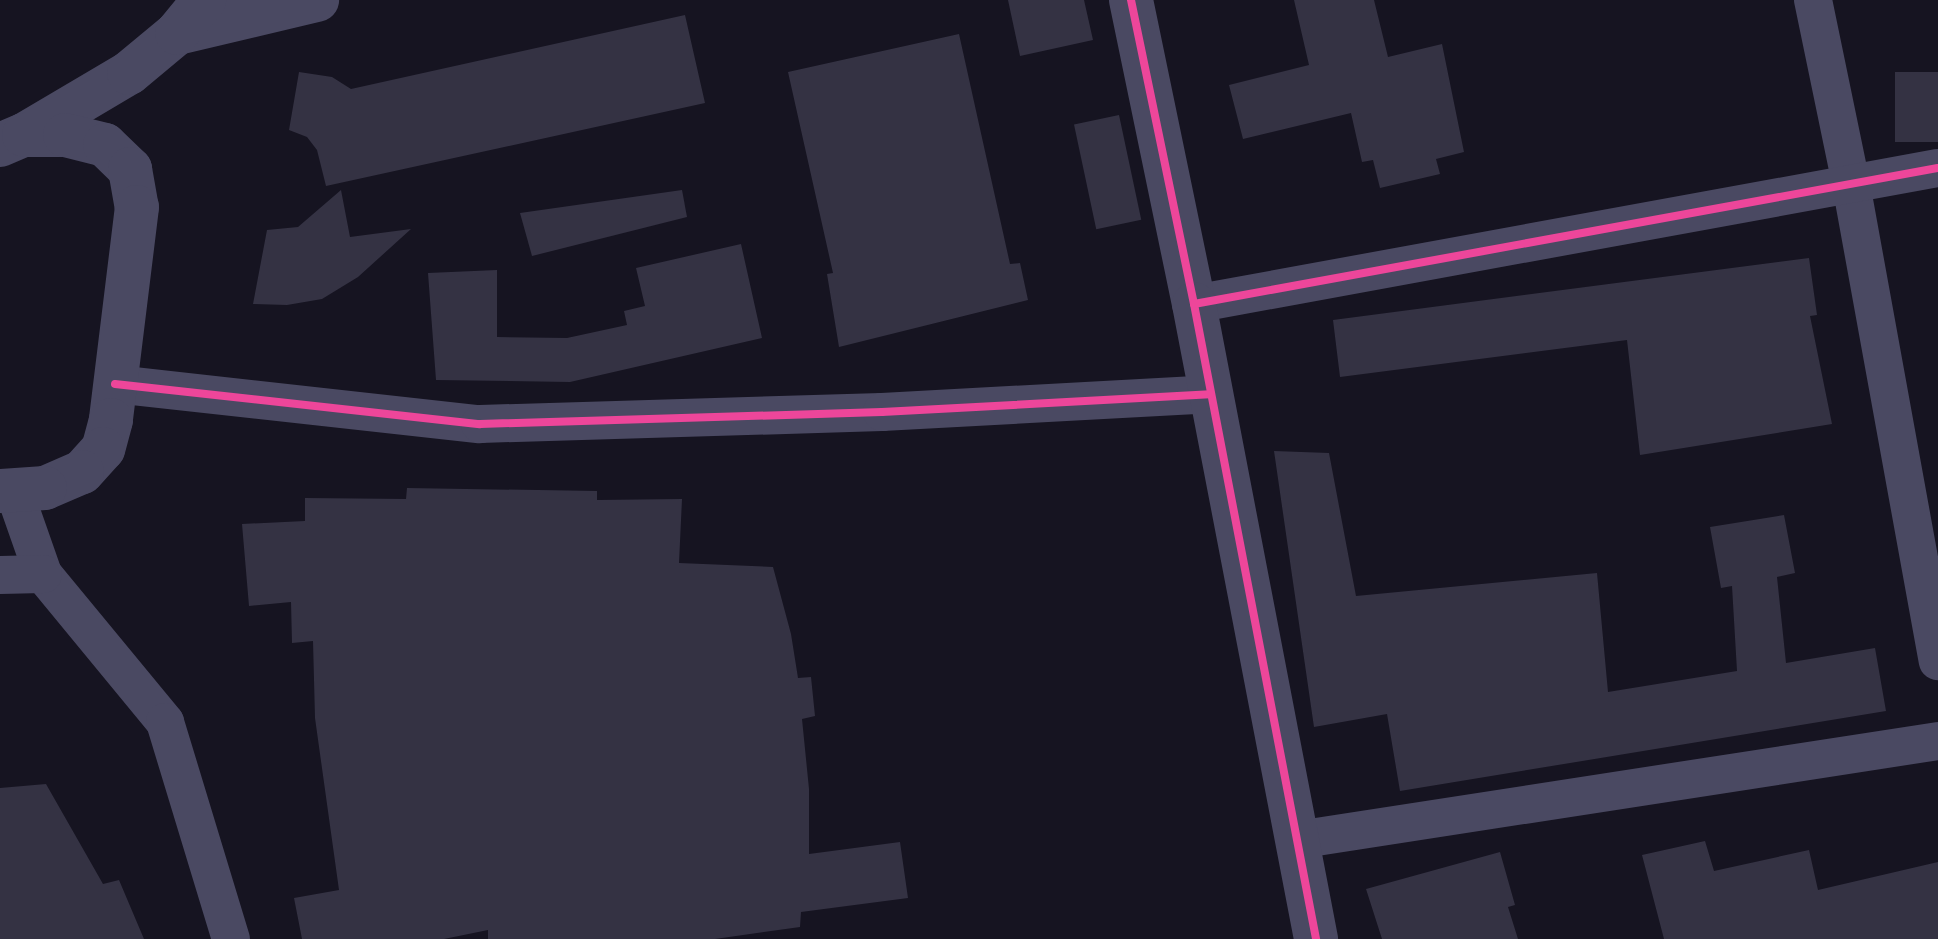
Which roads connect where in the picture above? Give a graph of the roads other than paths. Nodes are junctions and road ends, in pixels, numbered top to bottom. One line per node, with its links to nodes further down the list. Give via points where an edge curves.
1 (317, 0): 4 (street)
2 (1131, 0): 8 (street)
3 (1813, 0): 7 (street)
4 (191, 16): 5 (street, via 129,73)
5 (12, 140): 9 (street, via 65,135 105,145 130,169 137,207)
6 (1938, 168): 7 (street)
7 (1851, 184): 8 (street); 14 (street)
8 (1194, 304): 10 (street)
9 (115, 384): 10 (street, via 480,424 882,412); 11 (street, via 103,449 82,472)
10 (1210, 394): 16 (street)
11 (20, 490): 12 (street)
12 (43, 574): 13 (street); 17 (street, via 165,722)
13 (0, 575)
14 (1938, 661)
15 (1938, 741): 16 (street)
16 (1297, 840): 18 (street)
17 (231, 939)
18 (1316, 939)

